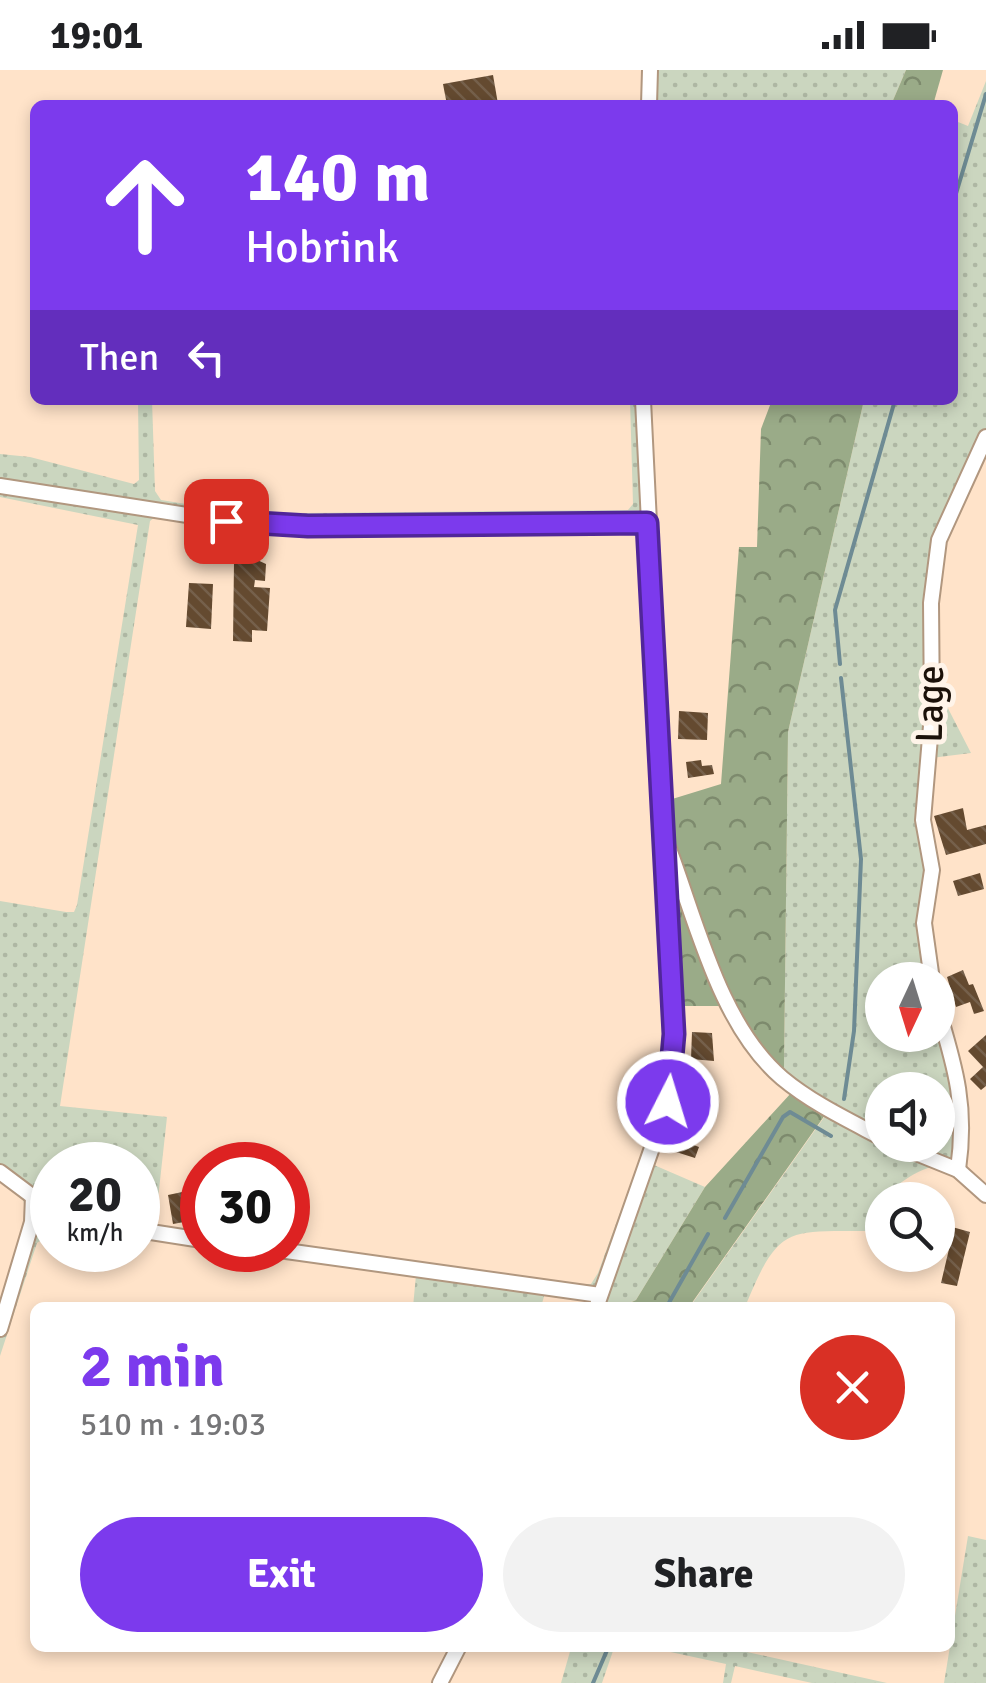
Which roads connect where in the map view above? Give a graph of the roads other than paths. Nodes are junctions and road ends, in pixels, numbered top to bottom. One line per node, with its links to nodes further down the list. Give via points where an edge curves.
1 (650, 70): 2 (street)
2 (649, 100)
3 (643, 405): 6 (street)
4 (986, 436): 8 (street, Lage, via 938,540 930,603 932,714 923,820 932,870 924,923)
5 (0, 486): 6 (street, via 242,522)
6 (647, 523): 7 (street)
7 (664, 834): 10 (street, via 741,1026 780,1076); 18 (street, via 674,1034 668,1102)
8 (929, 962)
9 (950, 1052): 12 (street, via 965,1131)
10 (865, 1129)
11 (938, 1162): 12 (street)
12 (958, 1170): 15 (street)
13 (0, 1172): 14 (street)
14 (30, 1194)
15 (986, 1195)
16 (30, 1229): 19 (street)
17 (310, 1255): 18 (street)
18 (598, 1301)
19 (0, 1329)
20 (456, 1652): 21 (street)
21 (440, 1683)

